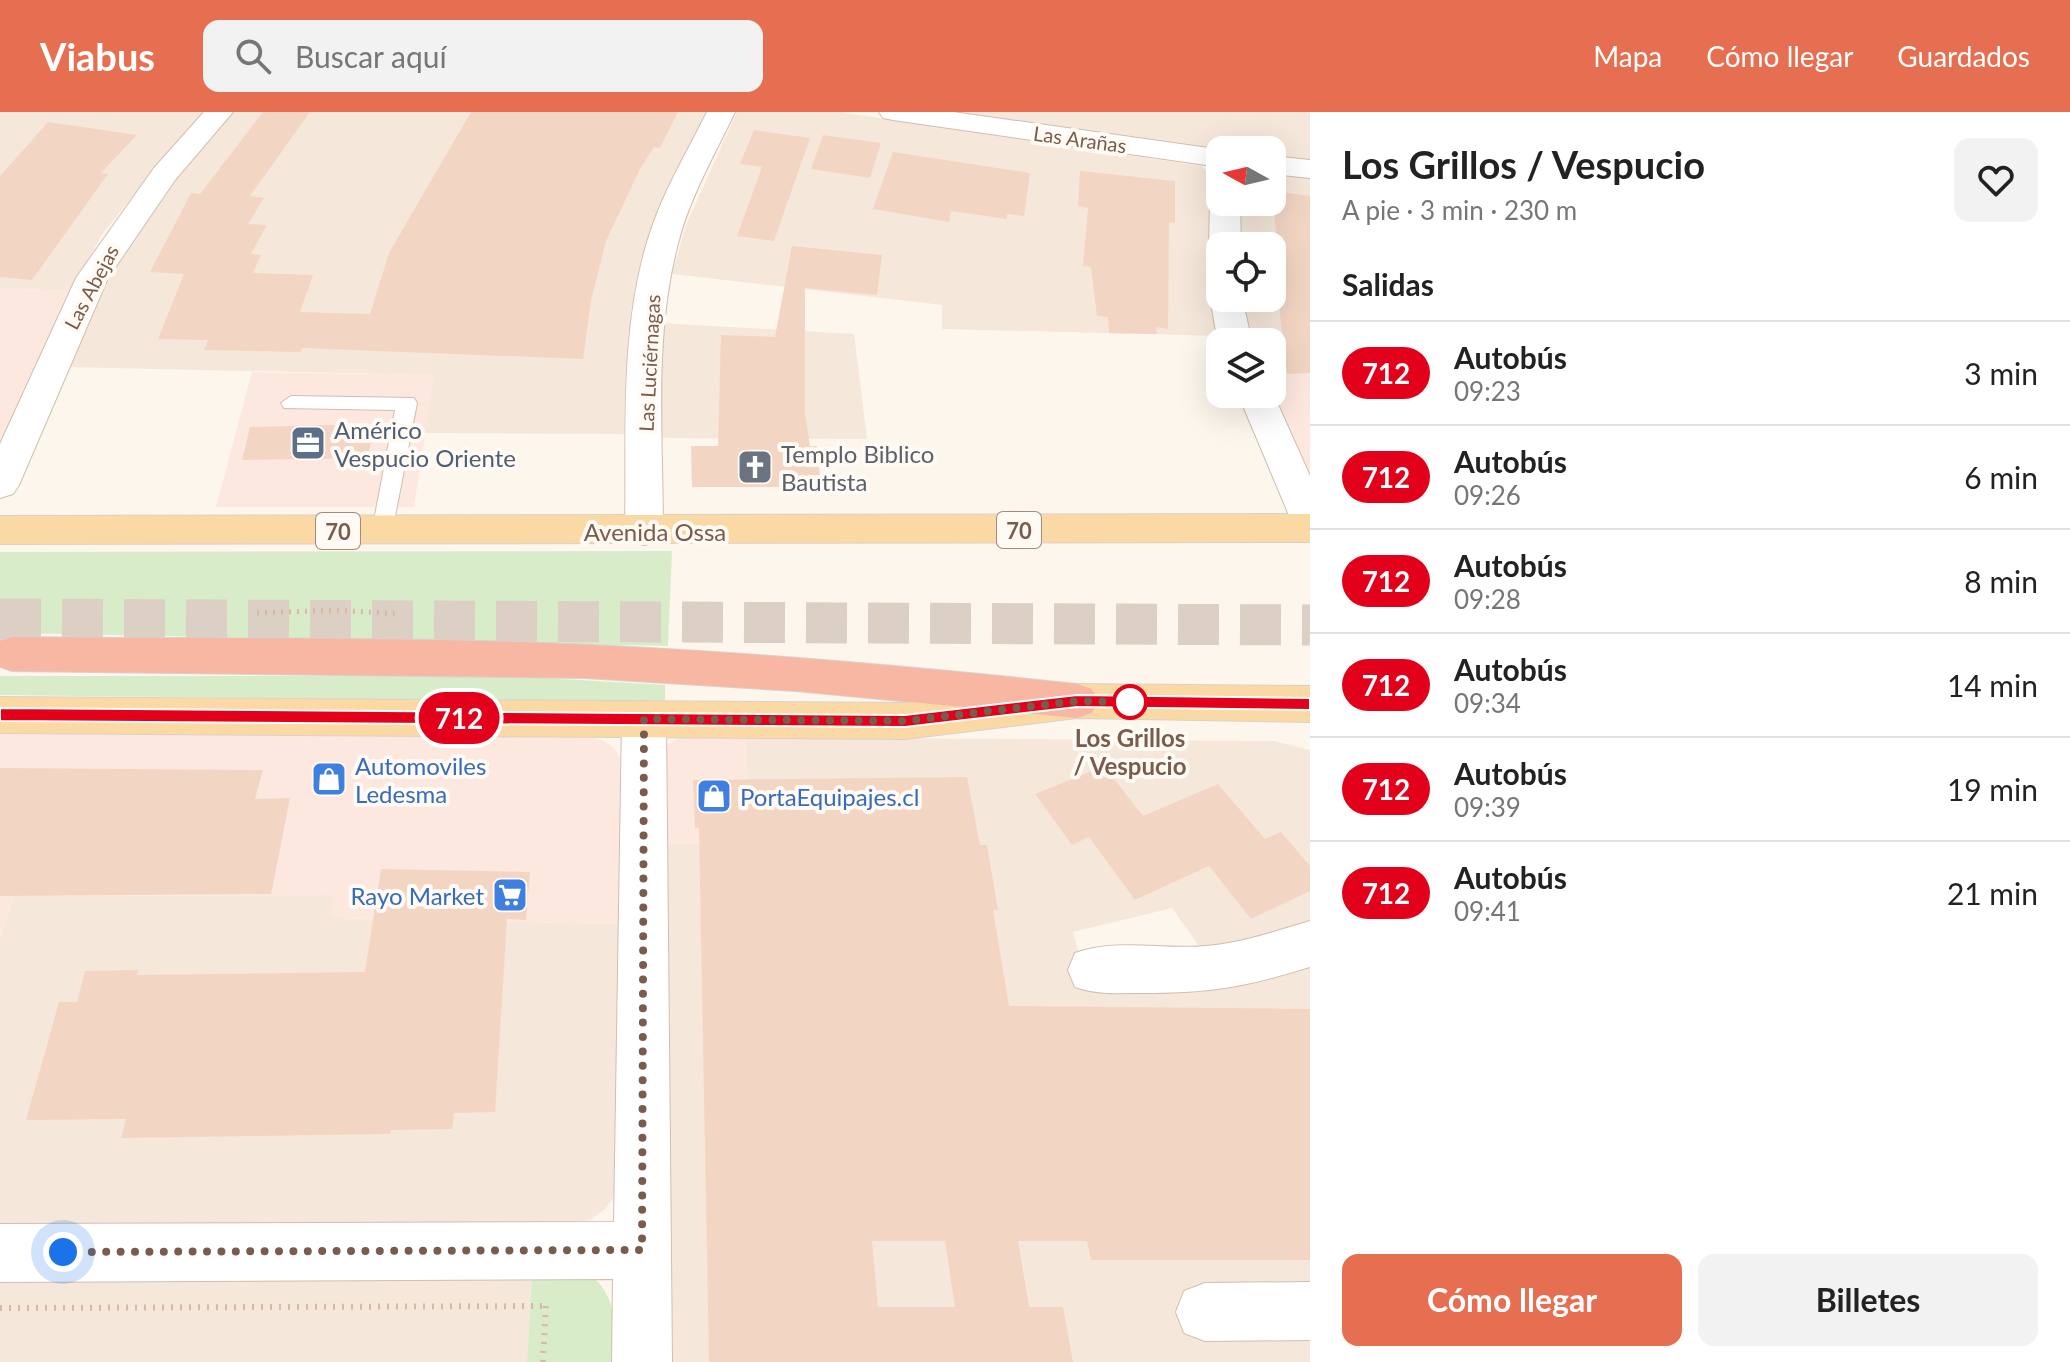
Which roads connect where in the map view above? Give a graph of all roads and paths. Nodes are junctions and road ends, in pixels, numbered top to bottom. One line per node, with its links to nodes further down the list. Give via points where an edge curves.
1 (219, 112): 9 (street, Las Abejas, via 164,174 92,278)
2 (721, 112): 14 (street, Las Luciérnagas, via 663,237 653,278 647,326)
3 (893, 112): 4 (street, Las Arañas)
4 (1206, 156)
5 (1286, 166): 6 (street)
6 (1310, 169)
7 (291, 403): 13 (lane, via 407,403)
8 (1262, 408): 10 (street)
9 (0, 485)
10 (1310, 520)
11 (1310, 528): 14 (main road, Avenida Ossa / 70)
12 (0, 530): 13 (main road, Avenida Ossa / 70)
13 (383, 531): 14 (main road, Avenida Ossa / 70)
14 (644, 531)
15 (12, 654): 16 (highway, via 650,665 905,681)
16 (1077, 701): 17 (main road); 19 (main road, via 905,721)
17 (1310, 704)
18 (0, 715): 19 (main road)
19 (644, 719): 22 (street)
20 (1310, 944): 21 (street, via 1205,970)
21 (1093, 970)
22 (642, 1250): 23 (street); 28 (street)
23 (0, 1253)
24 (546, 1306): 25 (path)
25 (0, 1308)
26 (1310, 1311): 27 (street)
27 (1205, 1312)
28 (642, 1362)

